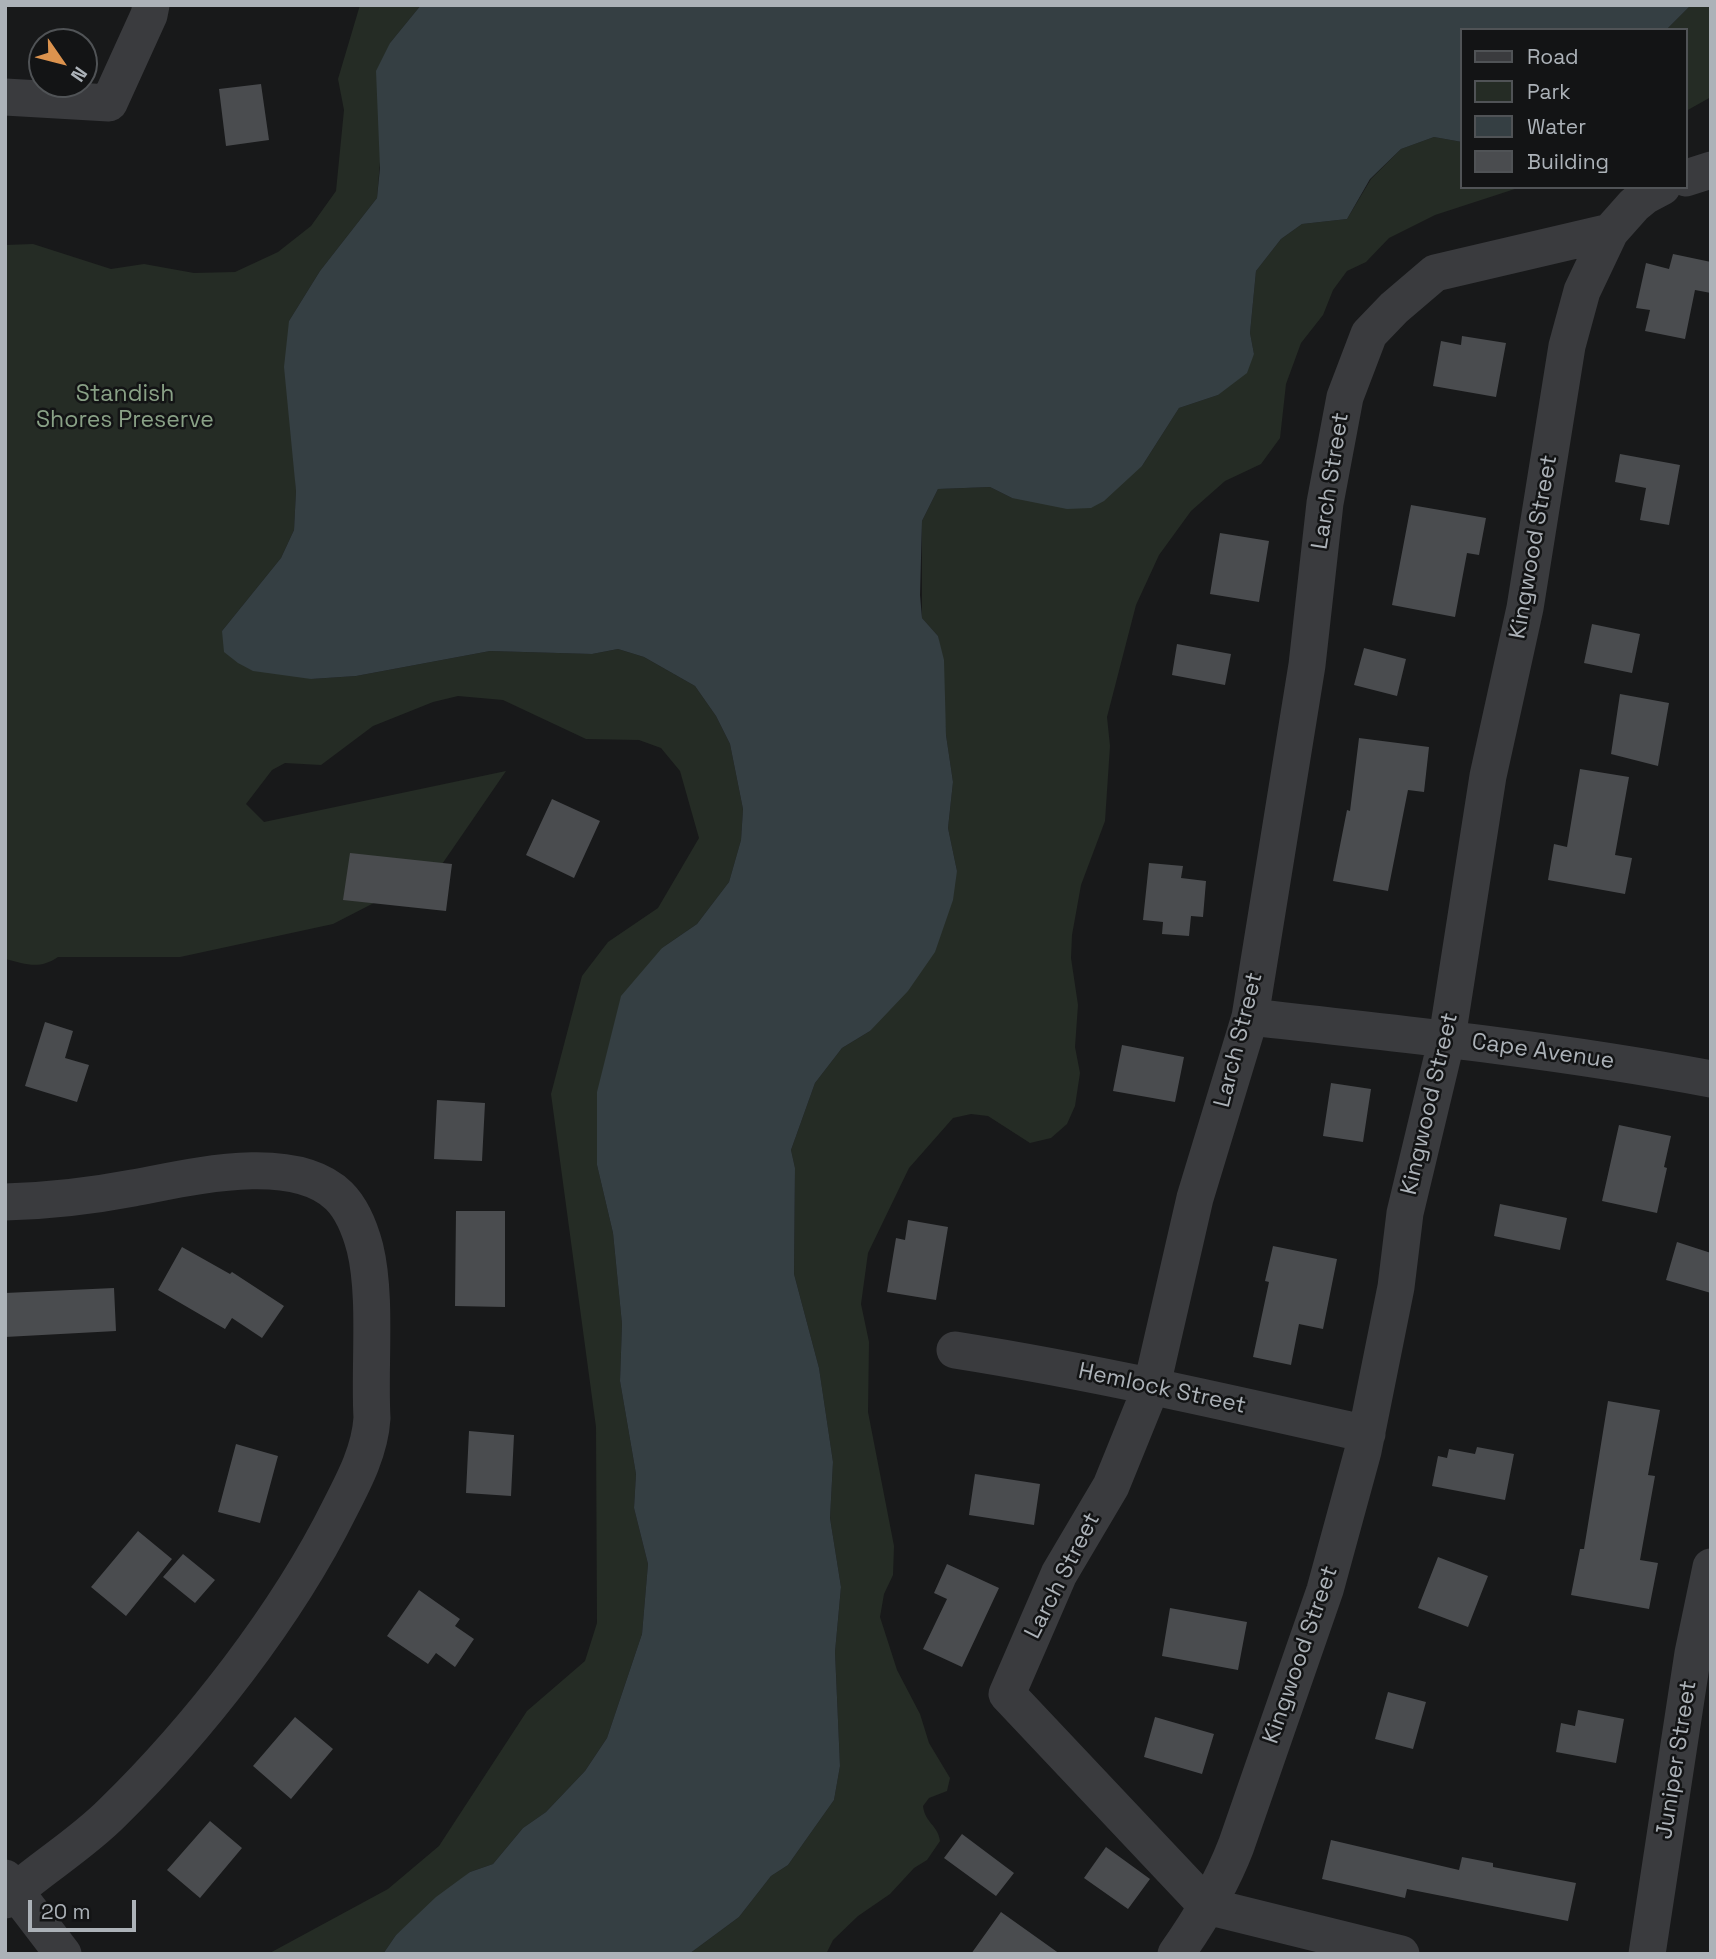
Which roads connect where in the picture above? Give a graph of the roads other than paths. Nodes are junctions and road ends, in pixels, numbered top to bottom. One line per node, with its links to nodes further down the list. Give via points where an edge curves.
1 (151, 5): 2 (street, via 109,103)
2 (5, 97)
3 (1711, 170): 4 (street)
4 (1688, 177)
5 (1659, 189): 6 (street, Kingwood Street, via 1640,200)
6 (1610, 232): 7 (street, Larch Street, via 1435,274 1368,334 1345,397 1325,503 1307,666); 8 (street, Kingwood Street, via 1583,291 1567,346 1527,596 1488,776)
7 (1250, 1017): 8 (street, Cape Avenue); 12 (street, Larch Street, via 1195,1198)
8 (1447, 1038): 9 (street, Cape Avenue); 13 (street, Kingwood Street, via 1408,1201)
9 (1711, 1079)
10 (5, 1202): 15 (street, via 129,1189 222,1171 268,1171 317,1182 337,1194 354,1217 366,1251 372,1418 365,1453 313,1558 270,1625 207,1707 111,1814 79,1843)
11 (955, 1350): 12 (street, Hemlock Street)
12 (1152, 1385): 13 (street, Hemlock Street); 16 (street, Larch Street, via 1111,1486 1059,1574 1007,1694)
13 (1367, 1434): 16 (street, Kingwood Street, via 1305,1651 1236,1846)
14 (1711, 1567): 20 (street, Juniper Street, via 1693,1653)
15 (9, 1890): 17 (street)
16 (1207, 1906): 18 (street, Kingwood Street); 19 (street)
17 (64, 1954)
18 (1176, 1954)
19 (1401, 1954)
20 (1647, 1954)

